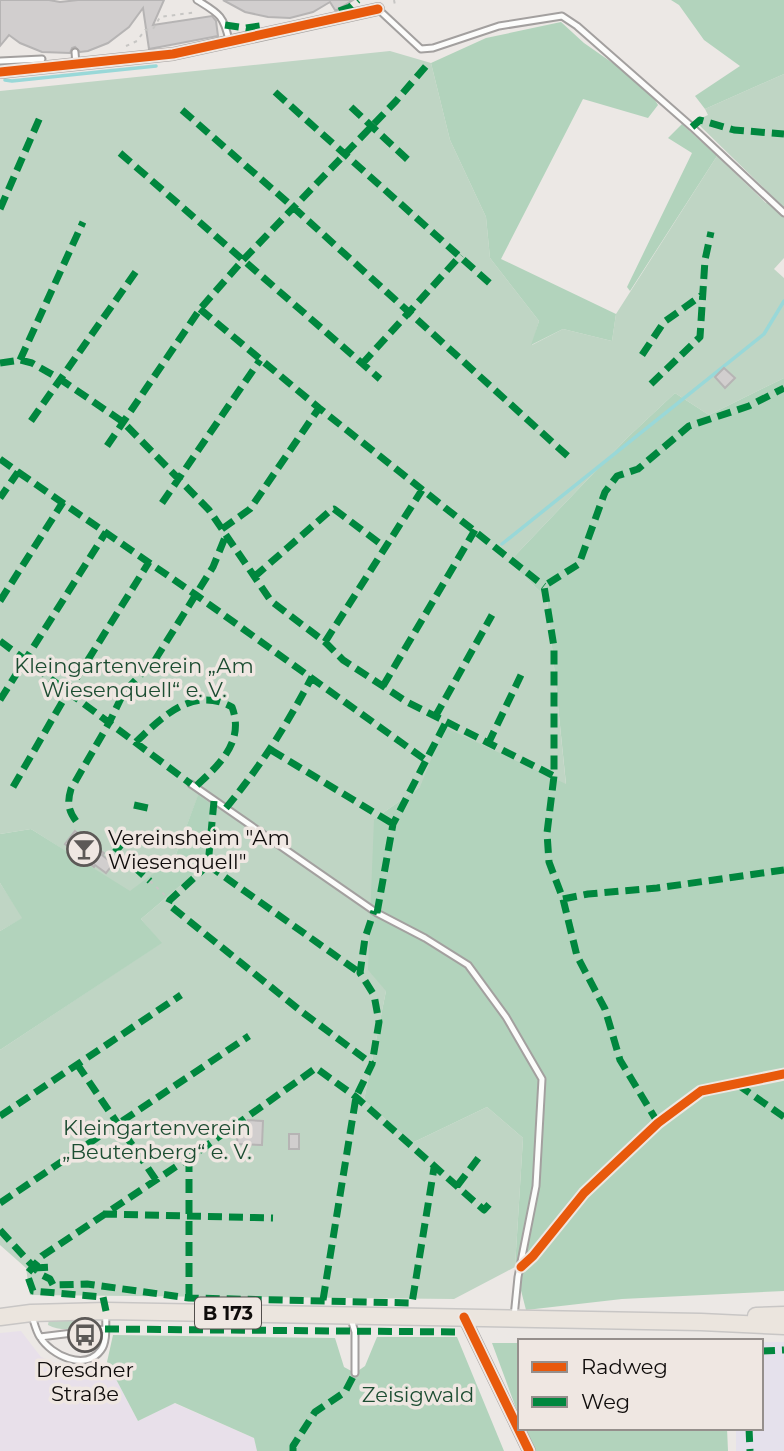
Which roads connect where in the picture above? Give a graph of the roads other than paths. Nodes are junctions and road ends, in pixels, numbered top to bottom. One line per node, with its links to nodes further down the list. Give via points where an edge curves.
1 (197, 0): 3 (lane, via 222,17)
2 (378, 9): 3 (street); 7 (lane, via 421,49 499,26 562,16)
3 (230, 43): 6 (street, via 173,54 76,58)
4 (42, 59): 5 (lane)
5 (0, 61)
6 (0, 72)
7 (784, 213)
8 (191, 784): 15 (lane, via 377,913 468,965 506,1017 542,1079 536,1186)
9 (106, 1311): 10 (main road, B 173); 12 (main road, B 173); 18 (lane)
10 (31, 1313): 13 (main road, B 173); 19 (lane)
11 (784, 1315): 16 (main road, B 173)
12 (350, 1316): 14 (main road, B 173); 20 (lane, via 355,1332)
13 (0, 1317)
14 (464, 1317): 15 (main road, B 173); 21 (street)
15 (514, 1318): 16 (main road, B 173)
16 (702, 1322): 17 (main road, B 173)
17 (784, 1326)
18 (105, 1329): 19 (lane); 19 (lane, via 102,1350 90,1359 63,1357)
19 (40, 1337)
20 (355, 1373)
21 (518, 1428)
22 (519, 1430): 23 (street)
23 (529, 1451)

